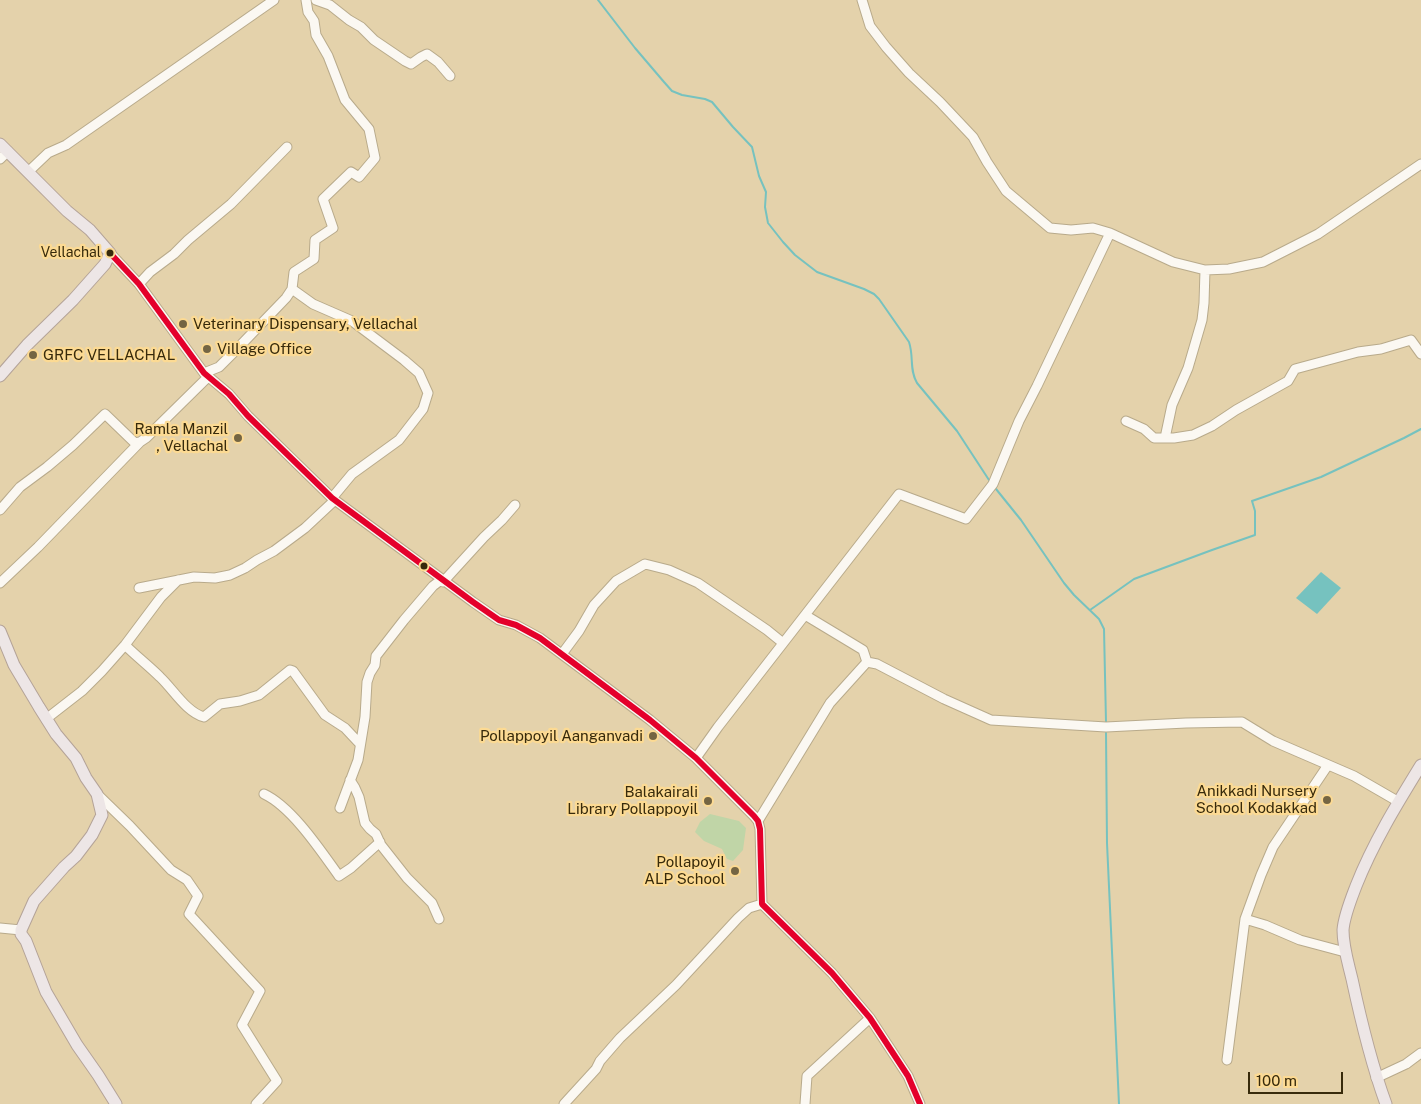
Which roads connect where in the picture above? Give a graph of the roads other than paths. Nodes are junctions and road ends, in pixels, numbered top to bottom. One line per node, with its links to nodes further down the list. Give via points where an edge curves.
1 (274, 0): 9 (street, via 66,145 48,153)
2 (306, 0): 14 (street, via 316,35 345,100 369,129 375,158 359,177 351,172 324,199 333,228 315,240 314,259 294,272)
3 (316, 0): 5 (street, via 330,5 405,61 412,64 427,54)
4 (862, 0): 10 (street, via 870,26 909,72 973,137 1006,191 1050,228 1093,228)
5 (450, 76)
6 (287, 147): 13 (street, via 231,204)
7 (3, 151): 9 (main road)
8 (1421, 164): 12 (street, via 1318,234 1263,262)
9 (28, 172): 11 (main road)
10 (1110, 233): 12 (street, via 1173,262); 28 (street, via 1019,421 993,484 966,519 900,494)
11 (110, 253): 13 (street); 17 (main road, via 89,282)
12 (1205, 270): 19 (street, via 1202,320 1188,368 1172,405)
13 (139, 284): 16 (street)
14 (292, 289): 16 (street, via 236,350); 21 (street, via 313,304 352,321 404,360 419,373 428,393 423,409 400,440 352,474)
15 (1421, 354): 19 (street, via 1411,340 1295,370 1288,381 1212,426 1192,435)
16 (206, 375): 20 (street); 21 (street)
17 (0, 376)
18 (1126, 421): 19 (street, via 1144,429 1154,438)
19 (1165, 438)
20 (140, 442): 23 (street, via 134,443 105,414 73,445 20,487); 26 (street)
21 (334, 499): 24 (street, via 305,528 245,568 215,578); 25 (street)
22 (515, 505): 25 (street)
23 (0, 510)
24 (179, 579): 27 (street); 31 (street, via 161,596)
25 (442, 581): 32 (street, via 499,620 516,625); 35 (street, via 433,586 376,656 368,682)
26 (0, 583)
27 (139, 588)
28 (805, 615): 30 (street); 33 (street, via 863,650)
29 (0, 631): 34 (main road, via 14,665)
30 (783, 643): 32 (street, via 698,584 669,570 645,564 616,582 594,605); 36 (street)
31 (125, 645): 34 (street, via 82,691); 35 (street, via 193,711 204,717 220,704 259,695 290,670 325,715 345,728)
32 (562, 654): 36 (street)
33 (867, 662): 37 (street, via 991,720 1106,728 1242,722 1273,741); 44 (street, via 830,703)
34 (46, 719): 40 (main road, via 76,758)
35 (360, 744): 39 (street)
36 (696, 758): 44 (street)
37 (1328, 765): 42 (street, via 1374,786); 48 (street, via 1273,847)
38 (1421, 765): 42 (main road)
39 (350, 780): 43 (street); 45 (street, via 359,797 366,823)
40 (97, 794): 50 (main road, via 102,815 92,835 34,901); 57 (street, via 171,870 187,880 198,896 189,914 260,991 242,1025 277,1081)
41 (264, 794): 45 (street, via 297,820 339,876)
42 (1399, 802): 51 (main road, via 1381,832 1350,900 1343,929)
43 (340, 808)
44 (758, 821): 46 (street)
45 (380, 842): 47 (street, via 407,878 432,903)
46 (762, 904): 52 (street, via 832,973); 58 (street, via 749,908 738,918 676,985 620,1038)
47 (439, 919)
48 (1245, 919): 51 (street, via 1300,940); 54 (street)
49 (0, 928): 50 (street)
50 (21, 930): 56 (main road, via 46,992)
51 (1345, 952): 55 (main road)
52 (870, 1018): 59 (street, via 807,1076); 60 (street, via 908,1076)
53 (1421, 1053): 55 (street)
54 (1227, 1060)
55 (1376, 1078): 61 (main road)
56 (114, 1103)
57 (256, 1104)
58 (564, 1104)
59 (805, 1104)
60 (920, 1104)
61 (1386, 1104)

